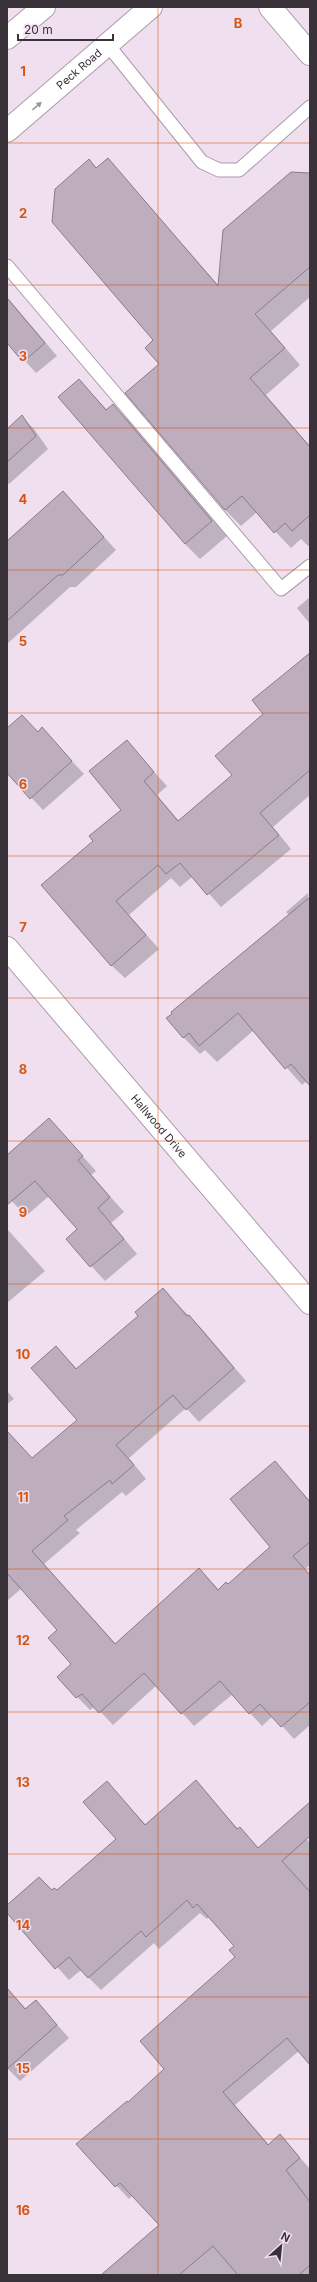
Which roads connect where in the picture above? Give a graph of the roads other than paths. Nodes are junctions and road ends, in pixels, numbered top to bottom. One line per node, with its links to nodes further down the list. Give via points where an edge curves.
1 (44, 7): 4 (street)
2 (151, 7): 5 (street, Peck Road)
3 (270, 7): 6 (street)
4 (7, 38)
5 (108, 45): 7 (lane, via 202,162 219,170 239,170); 8 (street, Peck Road, one-way to 5)
6 (310, 54)
7 (310, 107)
8 (7, 132)
9 (7, 266): 10 (lane, via 281,589)
10 (310, 566)
11 (7, 948): 12 (street, Hallwood Drive)
12 (310, 1304)

